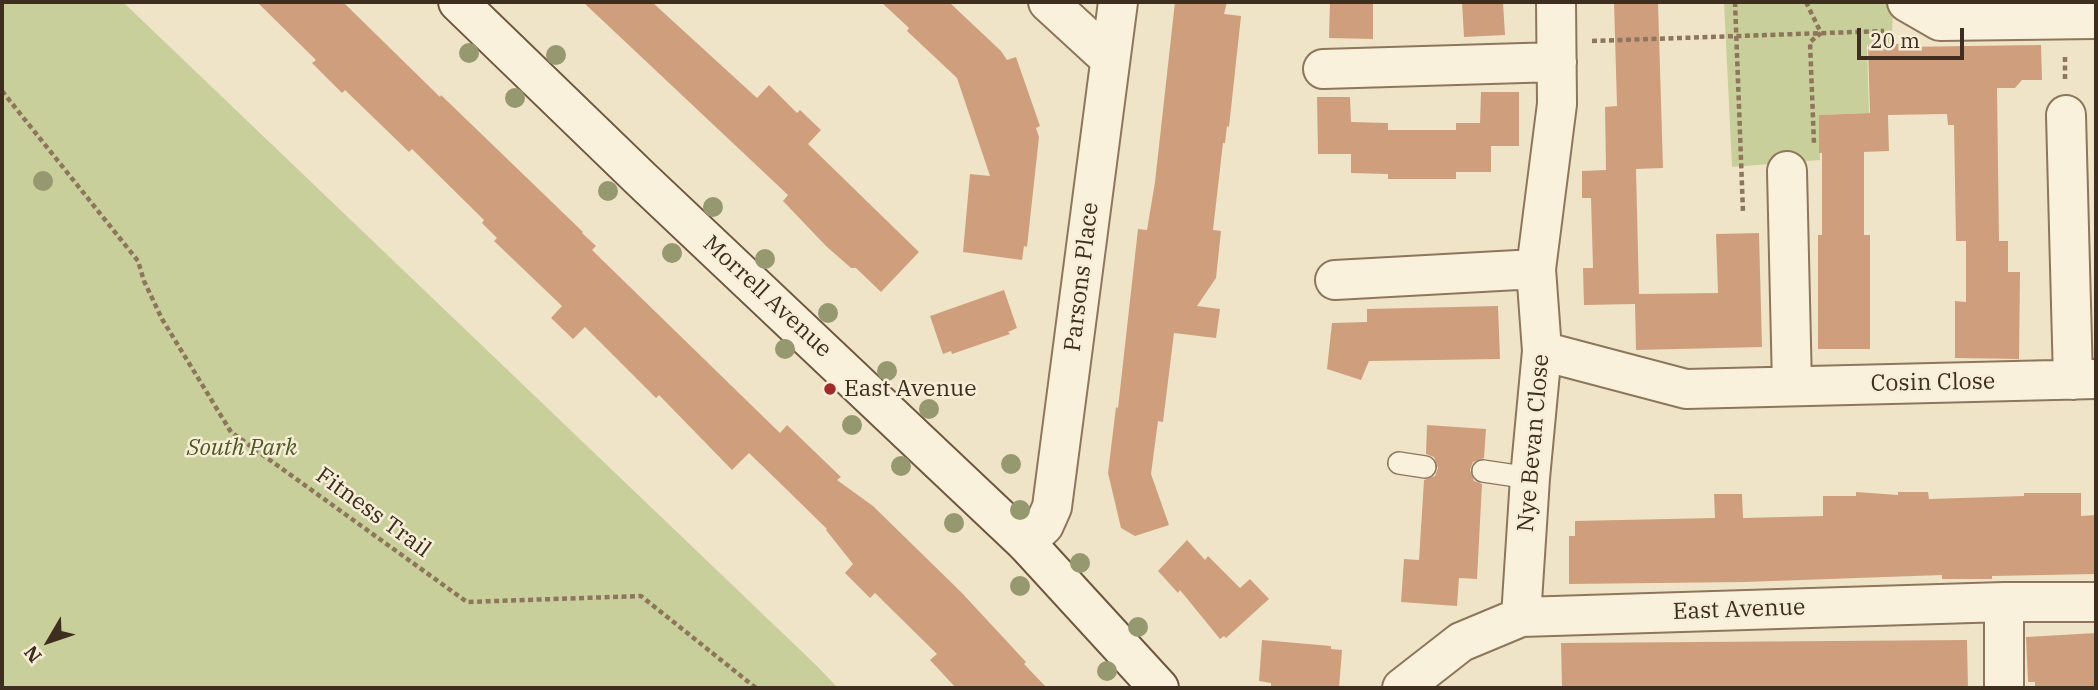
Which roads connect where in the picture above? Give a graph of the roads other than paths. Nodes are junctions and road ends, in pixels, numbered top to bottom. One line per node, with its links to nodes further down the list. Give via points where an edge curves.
1 (458, 2): 21 (street, Morrell Avenue)
2 (1048, 2): 7 (street)
3 (1118, 2): 7 (street, Parsons Place)
4 (1556, 2): 8 (street, Nye Bevan Close)
5 (1907, 2): 6 (street, via 1940,21)
6 (2080, 19)
7 (1110, 59): 21 (street, Parsons Place, via 1052,508 1044,525)
8 (1557, 62): 9 (street); 12 (street, Nye Bevan Close, via 1557,104)
9 (1323, 69)
10 (2066, 115): 15 (street, Cosin Close)
11 (1787, 171): 16 (street)
12 (1536, 269): 13 (street); 14 (street, Nye Bevan Close)
13 (1335, 280)
14 (1542, 351): 16 (street, Cosin Close, via 1686,389); 20 (street, Nye Bevan Close)
15 (2085, 379): 16 (street, Cosin Close)
16 (1792, 386)
17 (1399, 463): 18 (lane)
18 (1425, 467)
19 (1483, 471): 20 (lane)
20 (1530, 478): 24 (street, Nye Bevan Close)
21 (1026, 543): 25 (street, Morrell Avenue)
22 (2004, 601): 23 (street, East Avenue); 24 (street, East Avenue); 27 (street)
23 (2096, 602)
24 (1521, 617): 26 (street, East Avenue, via 1461,642)
25 (1159, 688)
26 (1402, 688)
27 (2004, 688)

